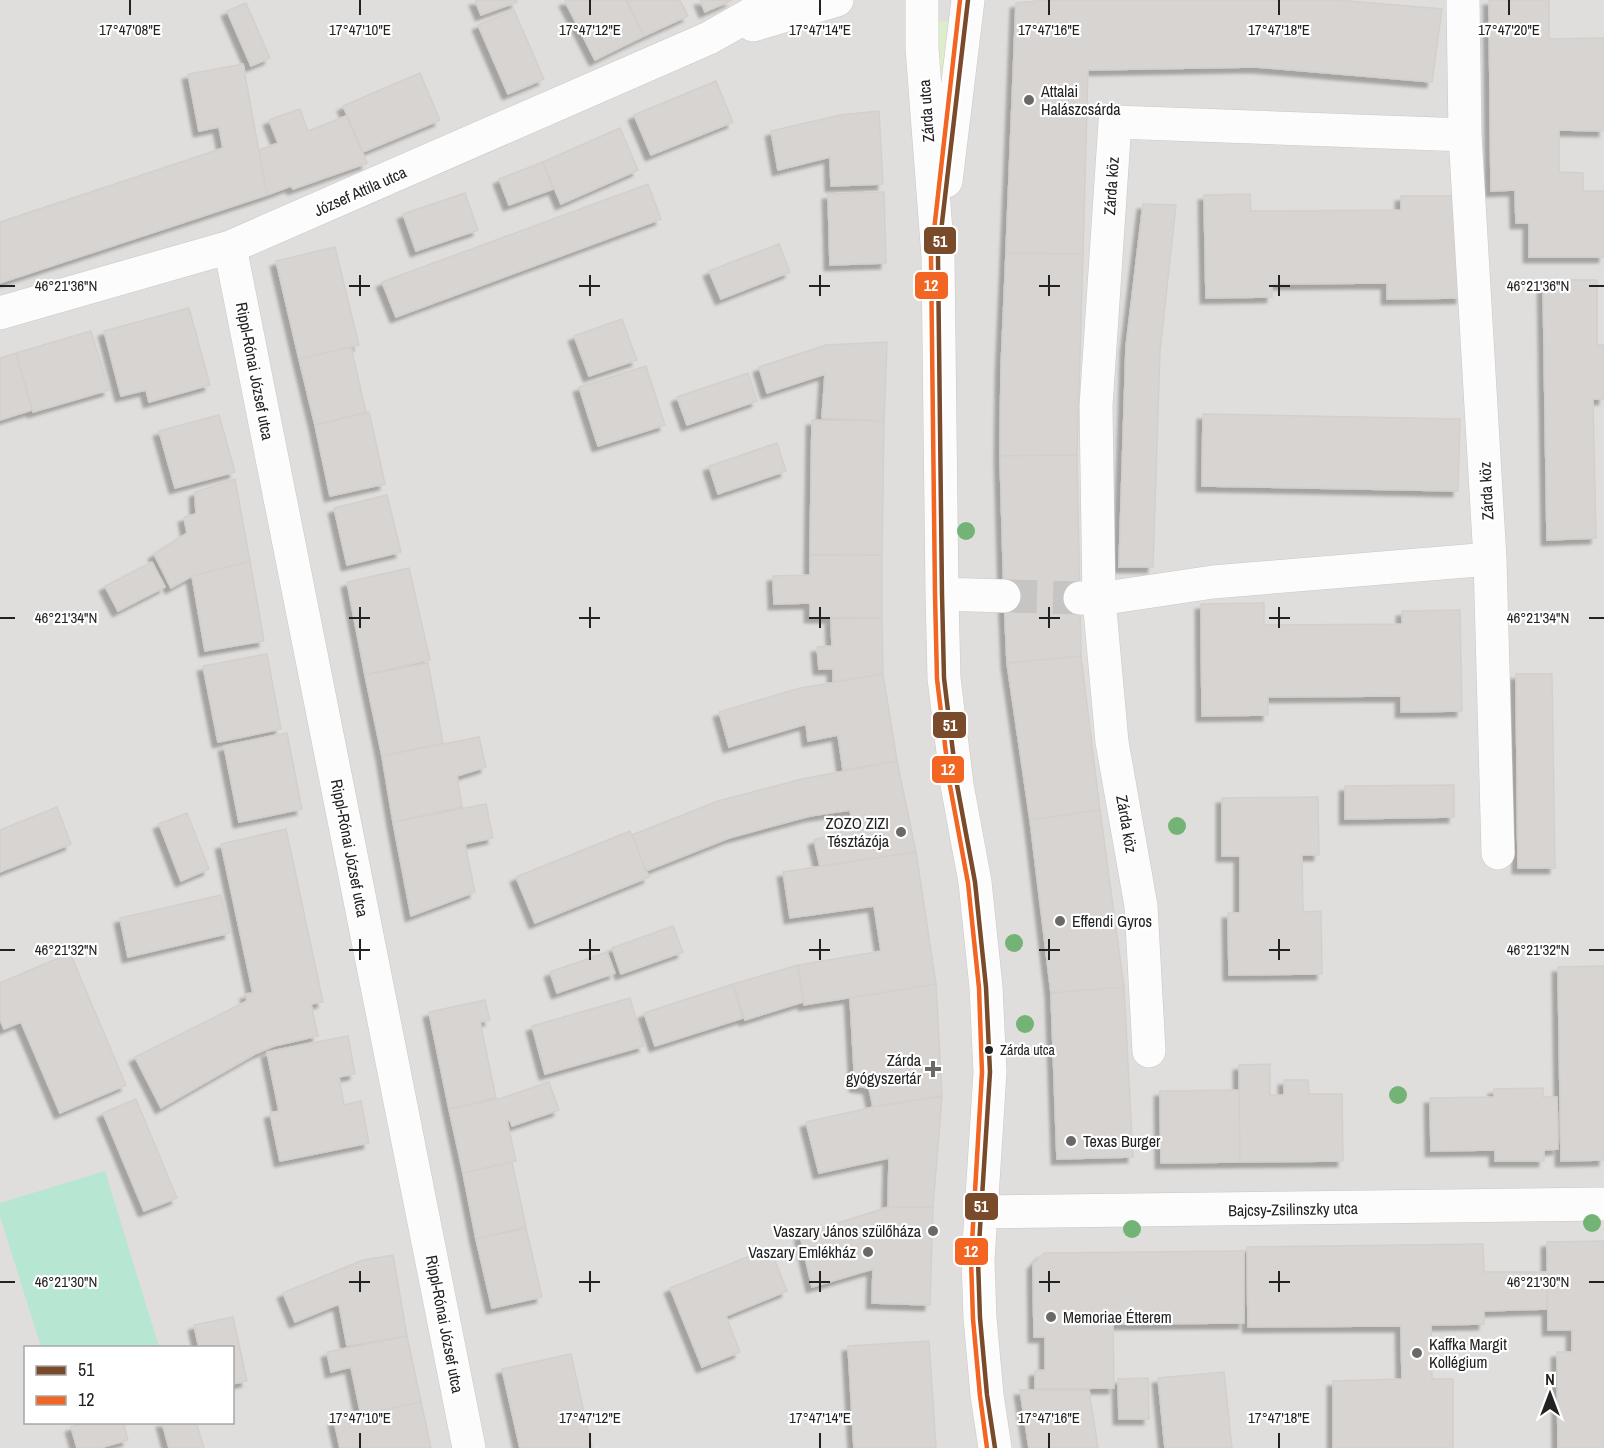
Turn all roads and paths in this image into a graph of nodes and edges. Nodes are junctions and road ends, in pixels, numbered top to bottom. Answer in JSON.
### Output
{"nodes":[{"id":1,"x":776,"y":0,"type":"edge"},
{"id":2,"x":837,"y":0,"type":"edge"},
{"id":3,"x":922,"y":0,"type":"edge"},
{"id":4,"x":968,"y":0,"type":"edge"},
{"id":5,"x":1462,"y":0,"type":"edge"},
{"id":6,"x":709,"y":38,"type":"junction"},
{"id":7,"x":1465,"y":135,"type":"junction"},
{"id":8,"x":230,"y":247,"type":"junction"},
{"id":9,"x":938,"y":257,"type":"junction"},
{"id":10,"x":0,"y":313,"type":"edge"},
{"id":11,"x":1490,"y":559,"type":"junction"},
{"id":12,"x":942,"y":594,"type":"junction"},
{"id":13,"x":1004,"y":596,"type":"tunnel mouth"},
{"id":14,"x":1089,"y":598,"type":"junction"},
{"id":15,"x":1498,"y":853,"type":"dead end"},
{"id":16,"x":1149,"y":1051,"type":"dead end"},
{"id":17,"x":1604,"y":1204,"type":"edge"},
{"id":18,"x":982,"y":1212,"type":"junction"},
{"id":19,"x":469,"y":1448,"type":"edge"},
{"id":20,"x":995,"y":1448,"type":"edge"}],
"edges":[{"from":1,"to":6,"type":"street","name":"József Attila utca"},
{"from":2,"to":6,"type":"street","name":"József Attila utca"},
{"from":3,"to":9,"type":"street","name":"Zárda utca"},
{"from":4,"to":9,"type":"street","name":"Zárda utca"},
{"from":5,"to":7,"type":"street","name":"Zárda köz"},
{"from":6,"to":8,"type":"street","name":"József Attila utca"},
{"from":7,"to":11,"type":"street","name":"Zárda köz"},
{"from":7,"to":14,"type":"street","name":"Zárda köz"},
{"from":8,"to":10,"type":"street","name":"József Attila utca"},
{"from":8,"to":19,"type":"street","name":"Rippl-Rónai József utca"},
{"from":9,"to":12,"type":"street","name":"Zárda utca"},
{"from":11,"to":14,"type":"street"},
{"from":11,"to":15,"type":"street","name":"Zárda köz"},
{"from":12,"to":13,"type":"street"},
{"from":12,"to":18,"type":"street","name":"Zárda utca"},
{"from":14,"to":16,"type":"street","name":"Zárda köz"},
{"from":17,"to":18,"type":"street","name":"Bajcsy-Zsilinszky utca"},
{"from":18,"to":20,"type":"street","name":"Zárda utca"}]}
